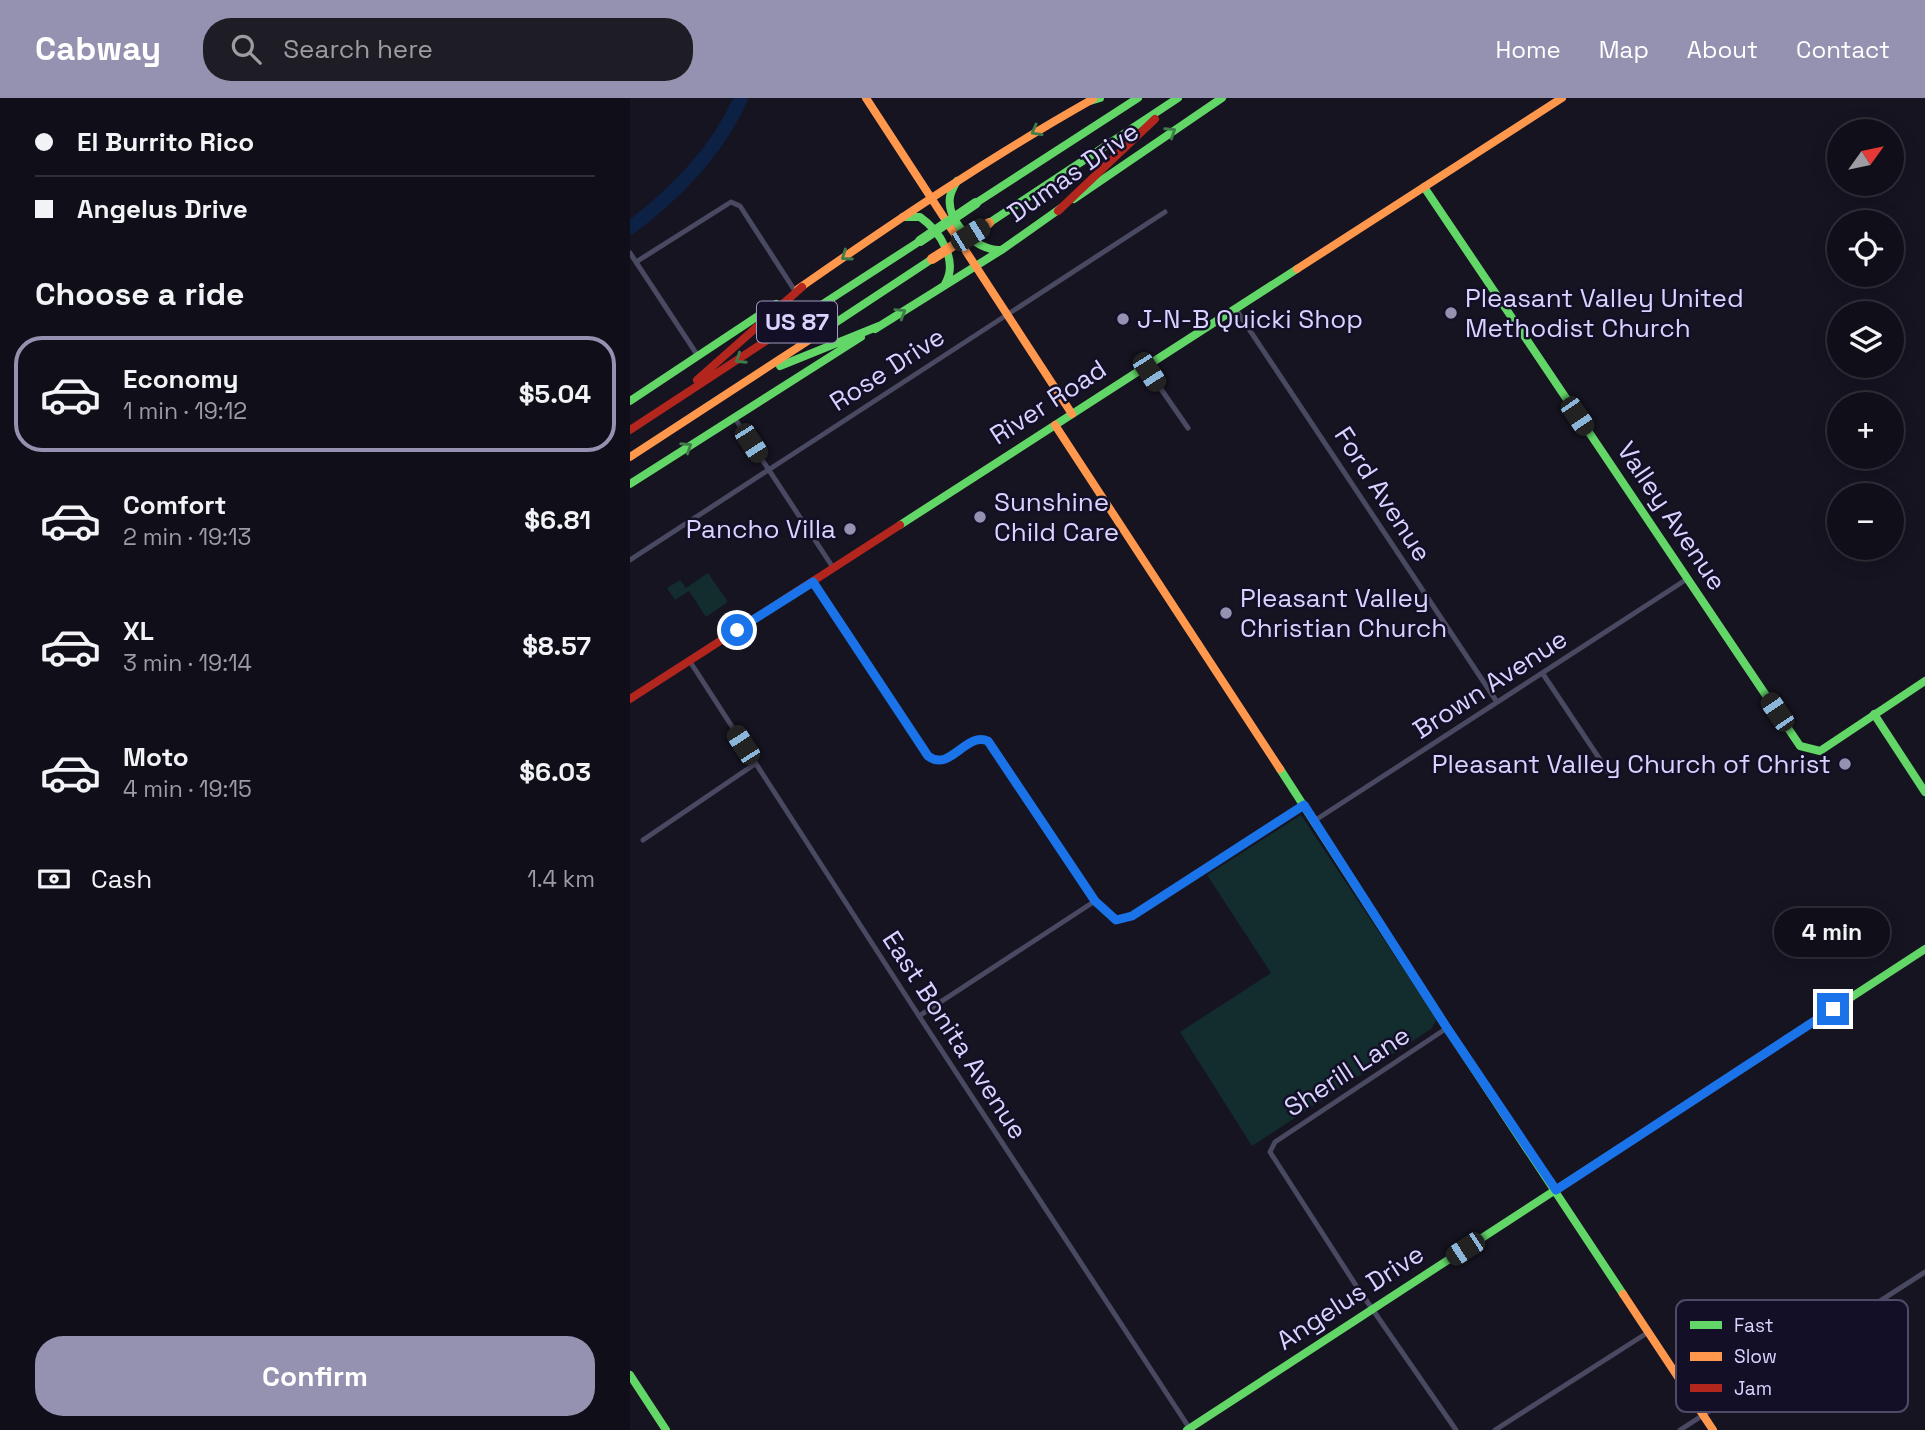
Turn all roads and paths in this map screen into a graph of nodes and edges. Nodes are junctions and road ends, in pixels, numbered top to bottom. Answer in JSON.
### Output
{"nodes":[{"id":1,"x":866,"y":98,"type":"edge"},
{"id":2,"x":1138,"y":98,"type":"edge"},
{"id":3,"x":1179,"y":98,"type":"edge"},
{"id":4,"x":1222,"y":98,"type":"edge"},
{"id":5,"x":1562,"y":98,"type":"edge"},
{"id":6,"x":1095,"y":99,"type":"edge"},
{"id":7,"x":957,"y":181,"type":"junction"},
{"id":8,"x":1423,"y":187,"type":"junction"},
{"id":9,"x":930,"y":197,"type":"junction"},
{"id":10,"x":1058,"y":211,"type":"junction"},
{"id":11,"x":1165,"y":212,"type":"dead end"},
{"id":12,"x":900,"y":217,"type":"junction"},
{"id":13,"x":1003,"y":249,"type":"junction"},
{"id":14,"x":630,"y":253,"type":"edge"},
{"id":15,"x":636,"y":262,"type":"junction"},
{"id":16,"x":976,"y":266,"type":"junction"},
{"id":17,"x":943,"y":286,"type":"junction"},
{"id":18,"x":799,"y":289,"type":"junction"},
{"id":19,"x":1235,"y":308,"type":"junction"},
{"id":20,"x":1008,"y":314,"type":"junction"},
{"id":21,"x":879,"y":326,"type":"junction"},
{"id":22,"x":698,"y":356,"type":"junction"},
{"id":23,"x":1145,"y":366,"type":"junction"},
{"id":24,"x":630,"y":401,"type":"edge"},
{"id":25,"x":716,"y":401,"type":"junction"},
{"id":26,"x":673,"y":402,"type":"junction"},
{"id":27,"x":1072,"y":414,"type":"junction"},
{"id":28,"x":734,"y":416,"type":"junction"},
{"id":29,"x":1055,"y":425,"type":"junction"},
{"id":30,"x":1188,"y":428,"type":"dead end"},
{"id":31,"x":630,"y":430,"type":"edge"},
{"id":32,"x":630,"y":457,"type":"edge"},
{"id":33,"x":768,"y":469,"type":"junction"},
{"id":34,"x":630,"y":484,"type":"edge"},
{"id":35,"x":630,"y":560,"type":"edge"},
{"id":36,"x":834,"y":569,"type":"junction"},
{"id":37,"x":1687,"y":579,"type":"junction"},
{"id":38,"x":813,"y":582,"type":"junction"},
{"id":39,"x":689,"y":660,"type":"junction"},
{"id":40,"x":1543,"y":674,"type":"junction"},
{"id":41,"x":1925,"y":681,"type":"edge"},
{"id":42,"x":630,"y":699,"type":"edge"},
{"id":43,"x":1497,"y":702,"type":"junction"},
{"id":44,"x":1874,"y":714,"type":"junction"},
{"id":45,"x":755,"y":764,"type":"junction"},
{"id":46,"x":1609,"y":773,"type":"dead end"},
{"id":47,"x":1925,"y":792,"type":"edge"},
{"id":48,"x":1304,"y":805,"type":"junction"},
{"id":49,"x":1314,"y":821,"type":"junction"},
{"id":50,"x":643,"y":839,"type":"dead end"},
{"id":51,"x":1095,"y":901,"type":"junction"},
{"id":52,"x":1925,"y":949,"type":"edge"},
{"id":53,"x":919,"y":1016,"type":"junction"},
{"id":54,"x":1447,"y":1028,"type":"junction"},
{"id":55,"x":1556,"y":1190,"type":"junction"},
{"id":56,"x":1925,"y":1272,"type":"edge"},
{"id":57,"x":1882,"y":1300,"type":"edge"},
{"id":58,"x":1373,"y":1309,"type":"junction"},
{"id":59,"x":1647,"y":1332,"type":"junction"},
{"id":60,"x":630,"y":1375,"type":"edge"},
{"id":61,"x":1676,"y":1375,"type":"edge"},
{"id":62,"x":1701,"y":1412,"type":"edge"},
{"id":63,"x":1708,"y":1412,"type":"edge"},
{"id":64,"x":1703,"y":1415,"type":"junction"},
{"id":65,"x":1189,"y":1429,"type":"edge"},
{"id":66,"x":666,"y":1430,"type":"edge"},
{"id":67,"x":1456,"y":1430,"type":"edge"},
{"id":68,"x":1495,"y":1430,"type":"edge"},
{"id":69,"x":1680,"y":1430,"type":"edge"},
{"id":70,"x":1713,"y":1430,"type":"edge"}],
"edges":[{"from":1,"to":9,"type":"main road"},
{"from":2,"to":26,"type":"main road","number":"US 87","one_way":true,"bridge":true},
{"from":3,"to":10,"type":"main road"},
{"from":3,"to":25,"type":"main road","number":"US 87","bridge":true},
{"from":10,"to":4,"type":"main road","name":"Dumas Drive","one_way":true},
{"from":5,"to":8,"type":"main road","name":"River Road"},
{"from":6,"to":7,"type":"main road","name":"Dumas Drive","one_way":true},
{"from":7,"to":9,"type":"main road","name":"Dumas Drive"},
{"from":7,"to":13,"type":"main road"},
{"from":8,"to":19,"type":"main road","name":"River Road"},
{"from":8,"to":37,"type":"main road","name":"Valley Avenue"},
{"from":9,"to":12,"type":"main road","name":"Dumas Drive"},
{"from":9,"to":16,"type":"main road"},
{"from":10,"to":13,"type":"main road","name":"Dumas Drive"},
{"from":11,"to":20,"type":"street","name":"Rose Drive"},
{"from":12,"to":17,"type":"main road"},
{"from":12,"to":18,"type":"main road","name":"Dumas Drive","one_way":true},
{"from":13,"to":16,"type":"main road","name":"Dumas Drive"},
{"from":14,"to":15,"type":"street"},
{"from":15,"to":18,"type":"street"},
{"from":15,"to":22,"type":"street"},
{"from":16,"to":17,"type":"main road","name":"Dumas Drive"},
{"from":16,"to":20,"type":"main road"},
{"from":21,"to":17,"type":"main road","name":"Dumas Drive","one_way":true},
{"from":18,"to":22,"type":"main road","name":"Dumas Drive"},
{"from":18,"to":26,"type":"main road"},
{"from":19,"to":23,"type":"main road","name":"River Road"},
{"from":19,"to":43,"type":"street","name":"Ford Avenue"},
{"from":20,"to":27,"type":"main road"},
{"from":20,"to":33,"type":"street","name":"Rose Drive"},
{"from":21,"to":25,"type":"main road"},
{"from":21,"to":28,"type":"main road","name":"Dumas Drive"},
{"from":22,"to":24,"type":"main road","name":"Dumas Drive"},
{"from":23,"to":27,"type":"main road","name":"River Road"},
{"from":23,"to":30,"type":"street"},
{"from":25,"to":32,"type":"main road","number":"US 87"},
{"from":26,"to":31,"type":"main road","number":"US 87"},
{"from":27,"to":29,"type":"main road","name":"River Road"},
{"from":28,"to":33,"type":"street"},
{"from":34,"to":28,"type":"main road","name":"Dumas Drive","one_way":true},
{"from":29,"to":36,"type":"main road","name":"River Road"},
{"from":29,"to":48,"type":"main road"},
{"from":33,"to":35,"type":"street","name":"Rose Drive"},
{"from":33,"to":36,"type":"street"},
{"from":36,"to":38,"type":"main road","name":"River Road"},
{"from":37,"to":40,"type":"street","name":"Brown Avenue"},
{"from":37,"to":44,"type":"main road","name":"Valley Avenue"},
{"from":38,"to":39,"type":"main road","name":"River Road"},
{"from":38,"to":51,"type":"street"},
{"from":39,"to":42,"type":"main road","name":"River Road"},
{"from":39,"to":45,"type":"street","name":"East Bonita Avenue"},
{"from":40,"to":43,"type":"street","name":"Brown Avenue"},
{"from":40,"to":46,"type":"street"},
{"from":41,"to":44,"type":"main road","name":"Valley Avenue"},
{"from":43,"to":49,"type":"street","name":"Brown Avenue"},
{"from":44,"to":47,"type":"main road"},
{"from":45,"to":50,"type":"street"},
{"from":45,"to":53,"type":"street","name":"East Bonita Avenue"},
{"from":48,"to":49,"type":"main road"},
{"from":48,"to":51,"type":"street"},
{"from":49,"to":54,"type":"main road"},
{"from":51,"to":53,"type":"street"},
{"from":52,"to":55,"type":"main road","name":"Angelus Drive"},
{"from":53,"to":65,"type":"street","name":"East Bonita Avenue"},
{"from":54,"to":55,"type":"main road"},
{"from":54,"to":58,"type":"street","name":"Sherill Lane"},
{"from":55,"to":58,"type":"main road","name":"Angelus Drive"},
{"from":55,"to":59,"type":"main road"},
{"from":56,"to":57,"type":"street"},
{"from":58,"to":65,"type":"main road","name":"Angelus Drive"},
{"from":58,"to":67,"type":"street"},
{"from":59,"to":61,"type":"main road"},
{"from":59,"to":68,"type":"street"},
{"from":60,"to":66,"type":"main road"},
{"from":62,"to":64,"type":"main road"},
{"from":63,"to":64,"type":"street"},
{"from":64,"to":69,"type":"street"},
{"from":64,"to":70,"type":"main road"}]}
